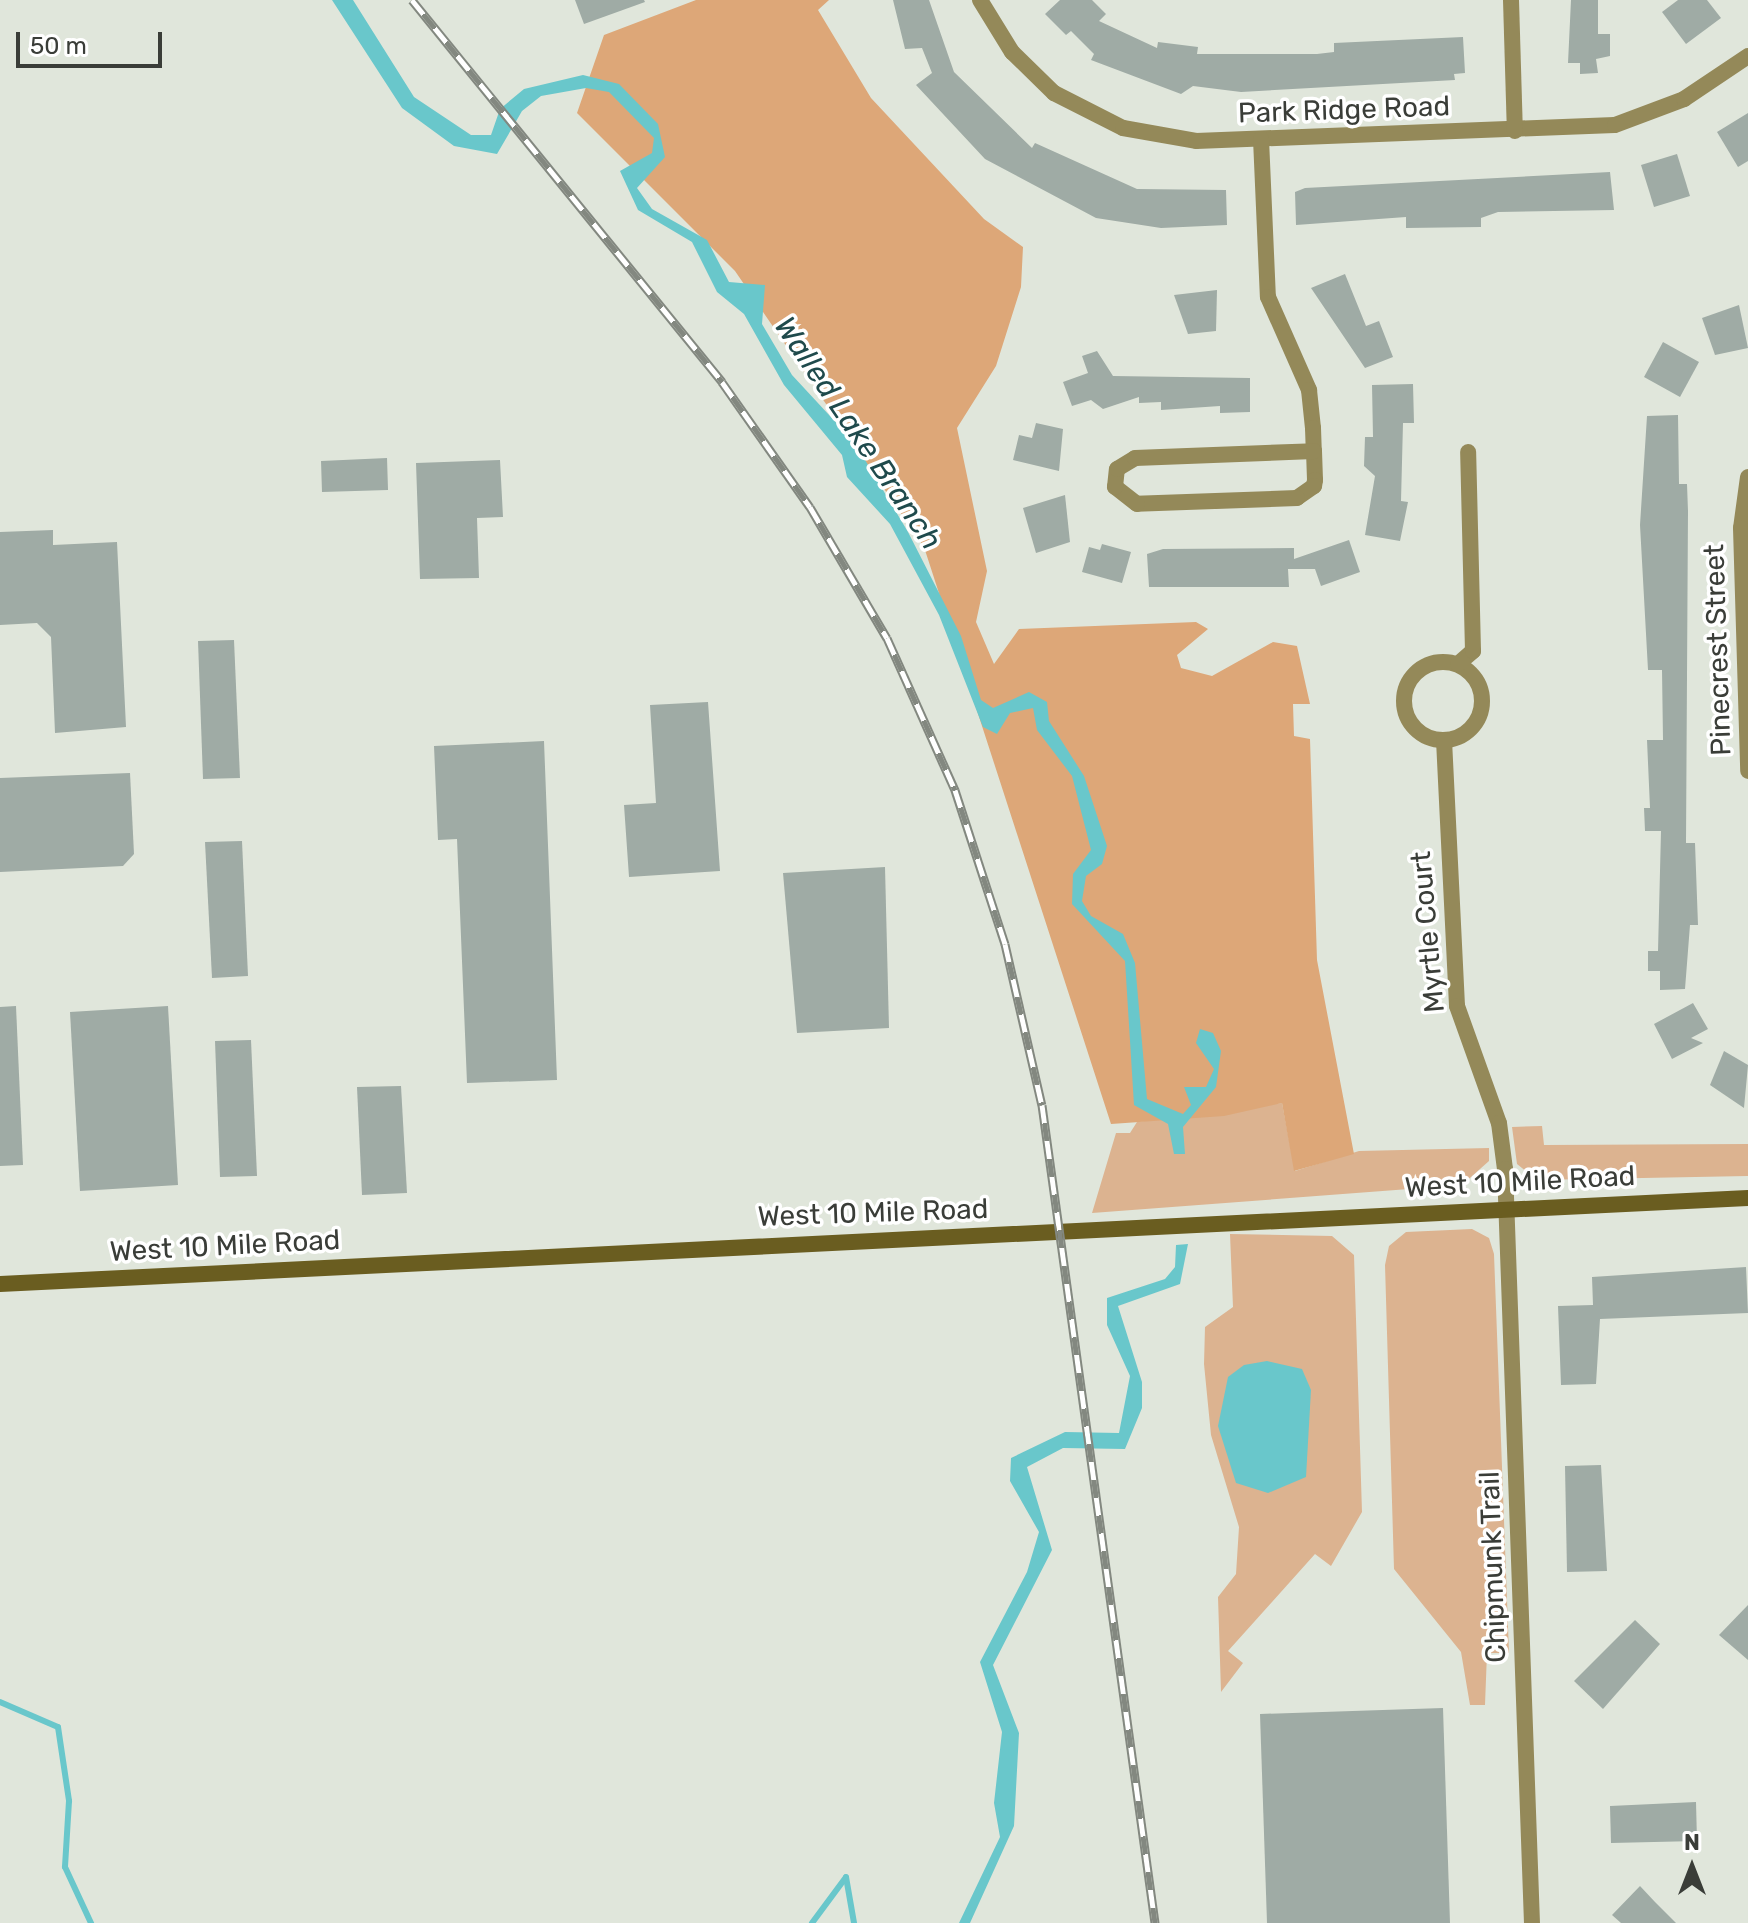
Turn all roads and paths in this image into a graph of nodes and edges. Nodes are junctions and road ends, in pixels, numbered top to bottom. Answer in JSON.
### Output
{"nodes":[{"id":1,"x":980,"y":0,"type":"edge"},
{"id":2,"x":1511,"y":0,"type":"edge"},
{"id":3,"x":1748,"y":56,"type":"edge"},
{"id":4,"x":1515,"y":131,"type":"junction"},
{"id":5,"x":1261,"y":139,"type":"junction"},
{"id":6,"x":1314,"y":451,"type":"junction"},
{"id":7,"x":1468,"y":452,"type":"dead end"},
{"id":8,"x":1748,"y":477,"type":"edge"},
{"id":9,"x":1458,"y":664,"type":"junction"},
{"id":10,"x":1444,"y":740,"type":"junction"},
{"id":11,"x":1748,"y":771,"type":"edge"},
{"id":12,"x":1748,"y":1198,"type":"edge"},
{"id":13,"x":1502,"y":1209,"type":"junction"},
{"id":14,"x":0,"y":1284,"type":"edge"},
{"id":15,"x":1532,"y":1923,"type":"edge"}],
"edges":[{"from":1,"to":5,"type":"street","name":"Park Ridge Road"},
{"from":2,"to":4,"type":"street"},
{"from":3,"to":4,"type":"street","name":"Park Ridge Road"},
{"from":4,"to":5,"type":"street","name":"Park Ridge Road"},
{"from":5,"to":6,"type":"street"},
{"from":6,"to":6,"type":"street"},
{"from":7,"to":9,"type":"street"},
{"from":8,"to":11,"type":"street","name":"Pinecrest Street"},
{"from":9,"to":10,"type":"street"},
{"from":9,"to":10,"type":"street"},
{"from":10,"to":13,"type":"street","name":"Myrtle Court"},
{"from":12,"to":13,"type":"main road","name":"West 10 Mile Road"},
{"from":13,"to":14,"type":"main road","name":"West 10 Mile Road"},
{"from":13,"to":15,"type":"street","name":"Chipmunk Trail"}]}
